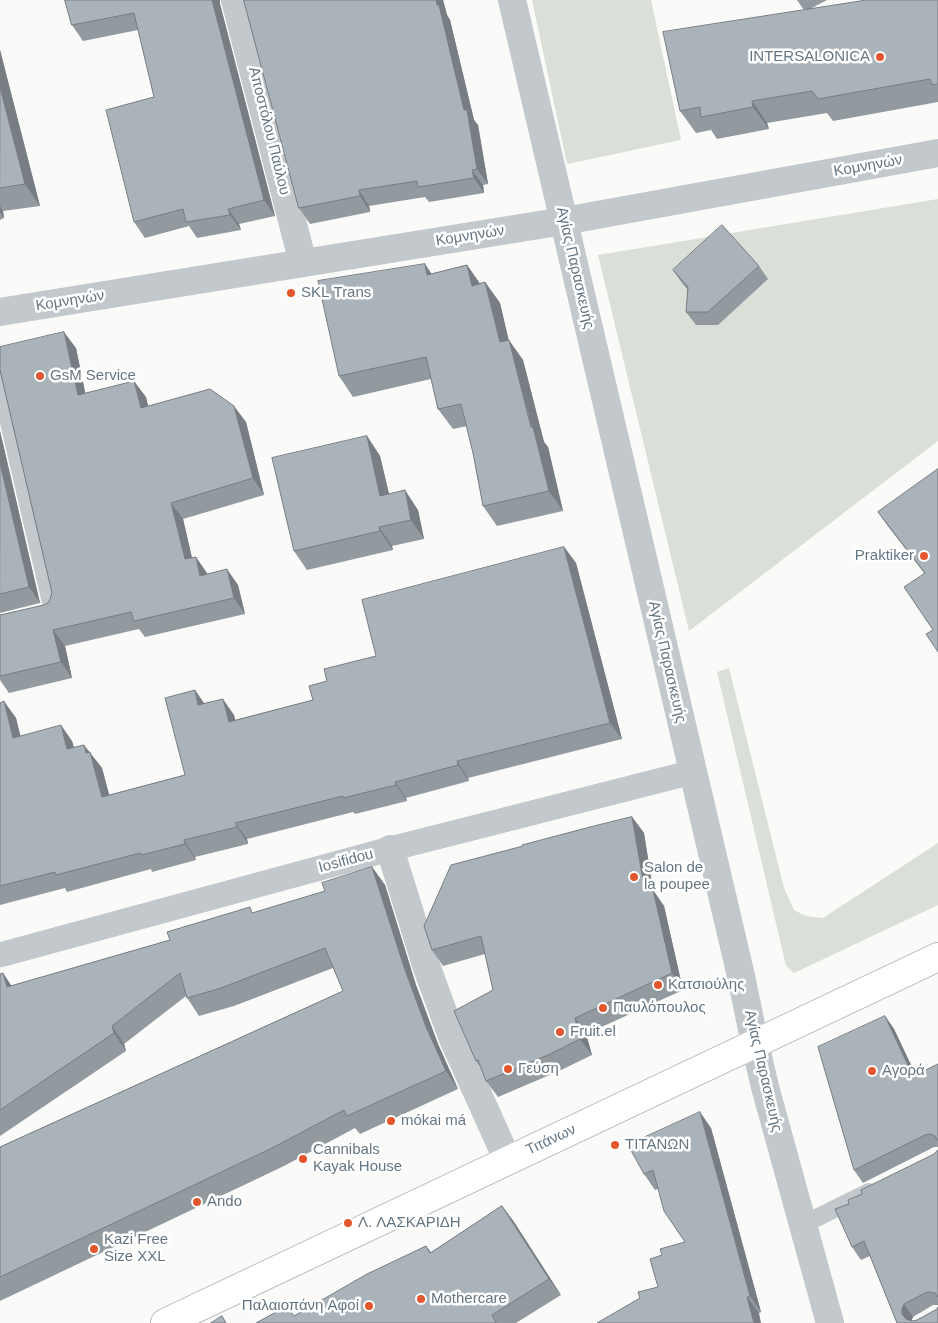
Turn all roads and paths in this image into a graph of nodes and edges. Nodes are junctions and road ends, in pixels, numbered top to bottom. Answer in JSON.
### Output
{"nodes":[{"id":1,"x":235,"y":0,"type":"edge"},
{"id":2,"x":512,"y":0,"type":"edge"},
{"id":3,"x":938,"y":153,"type":"edge"},
{"id":4,"x":564,"y":221,"type":"junction"},
{"id":5,"x":303,"y":263,"type":"junction"},
{"id":6,"x":0,"y":312,"type":"edge"},
{"id":7,"x":0,"y":384,"type":"edge"},
{"id":8,"x":24,"y":618,"type":"edge"},
{"id":9,"x":693,"y":772,"type":"junction"},
{"id":10,"x":390,"y":849,"type":"junction"},
{"id":11,"x":0,"y":955,"type":"edge"},
{"id":12,"x":938,"y":957,"type":"edge"},
{"id":13,"x":755,"y":1044,"type":"junction"},
{"id":14,"x":508,"y":1161,"type":"junction"},
{"id":15,"x":887,"y":1182,"type":"edge"},
{"id":16,"x":802,"y":1225,"type":"junction"},
{"id":17,"x":164,"y":1323,"type":"edge"},
{"id":18,"x":830,"y":1323,"type":"edge"}],
"edges":[{"from":1,"to":5,"type":"street","name":"Αποστόλου Παύλου"},
{"from":2,"to":4,"type":"street","name":"Αγίας Παρασκευής"},
{"from":3,"to":4,"type":"street","name":"Κομνηνών"},
{"from":4,"to":5,"type":"street","name":"Κομνηνών"},
{"from":4,"to":9,"type":"street","name":"Αγίας Παρασκευής"},
{"from":5,"to":6,"type":"street","name":"Κομνηνών"},
{"from":7,"to":8,"type":"lane"},
{"from":9,"to":10,"type":"street","name":"Iosifidou"},
{"from":9,"to":13,"type":"street","name":"Αγίας Παρασκευής"},
{"from":10,"to":11,"type":"street","name":"Iosifidou"},
{"from":10,"to":14,"type":"street"},
{"from":12,"to":13,"type":"main road","name":"Τιτάνων"},
{"from":13,"to":14,"type":"main road","name":"Τιτάνων"},
{"from":13,"to":16,"type":"street","name":"Αγίας Παρασκευής"},
{"from":14,"to":17,"type":"main road","name":"Τιτάνων"},
{"from":15,"to":16,"type":"lane"},
{"from":16,"to":18,"type":"street","name":"Αγίας Παρασκευής"}]}
